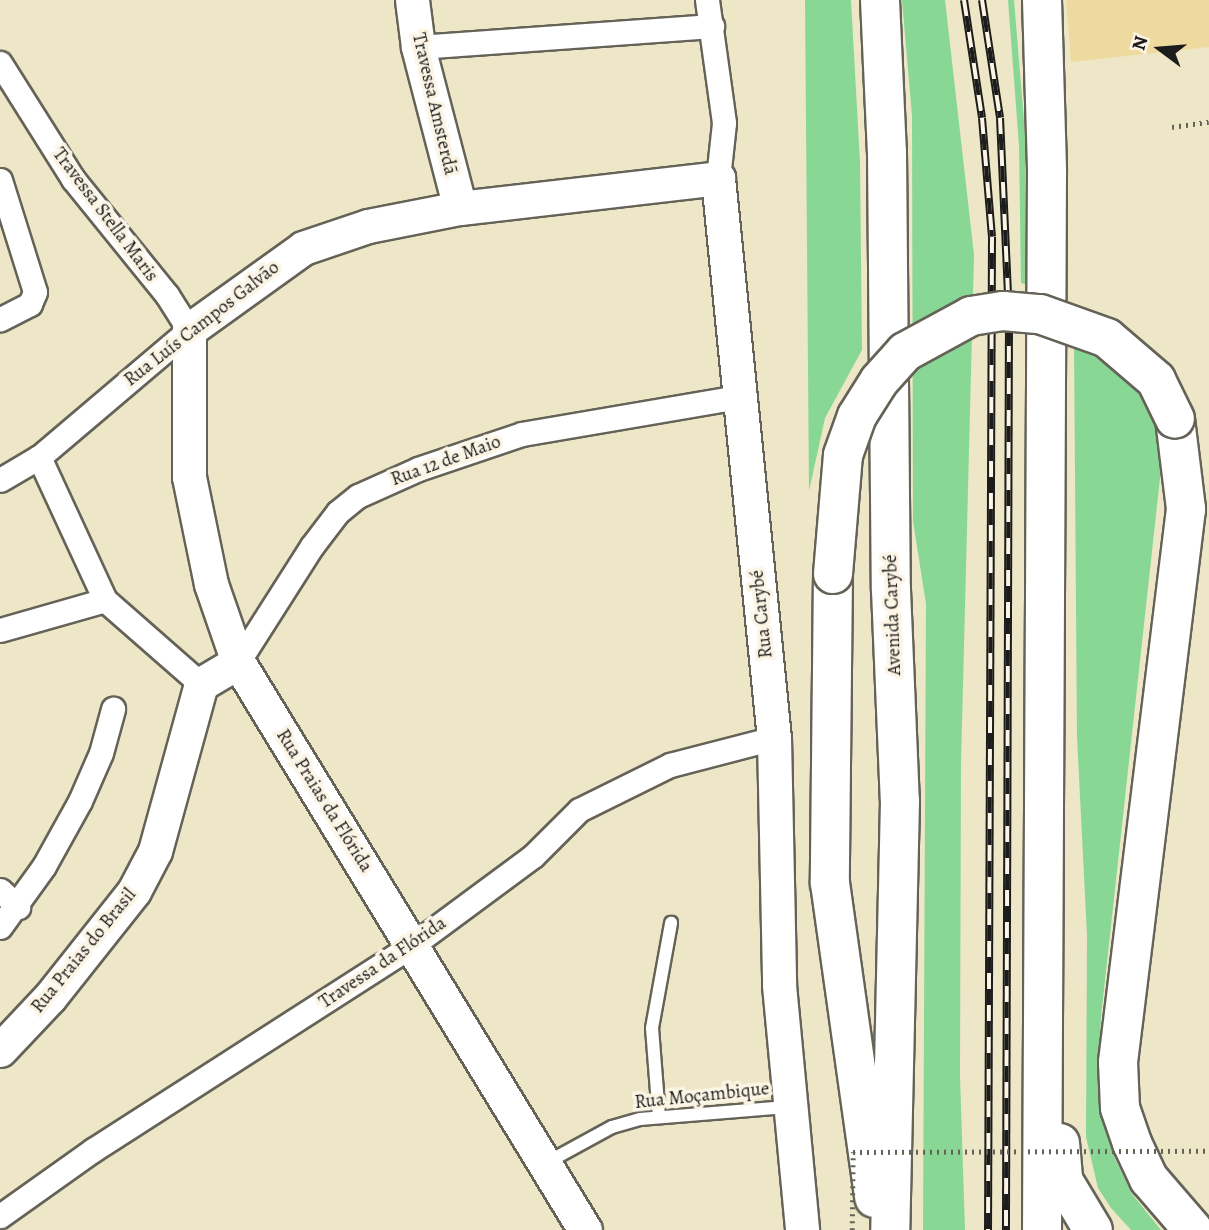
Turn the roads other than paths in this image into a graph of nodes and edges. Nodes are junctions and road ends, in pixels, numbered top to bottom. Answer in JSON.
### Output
{"nodes":[{"id":1,"x":412,"y":0,"type":"edge"},
{"id":2,"x":707,"y":0,"type":"edge"},
{"id":3,"x":880,"y":0,"type":"edge"},
{"id":4,"x":1042,"y":0,"type":"edge"},
{"id":5,"x":712,"y":26,"type":"junction"},
{"id":6,"x":418,"y":47,"type":"junction"},
{"id":7,"x":0,"y":63,"type":"edge"},
{"id":8,"x":718,"y":178,"type":"junction"},
{"id":9,"x":0,"y":180,"type":"edge"},
{"id":10,"x":460,"y":208,"type":"junction"},
{"id":11,"x":0,"y":319,"type":"edge"},
{"id":12,"x":188,"y":330,"type":"junction"},
{"id":13,"x":738,"y":397,"type":"junction"},
{"id":14,"x":38,"y":457,"type":"junction"},
{"id":15,"x":0,"y":480,"type":"edge"},
{"id":16,"x":105,"y":600,"type":"junction"},
{"id":17,"x":0,"y":630,"type":"edge"},
{"id":18,"x":238,"y":662,"type":"junction"},
{"id":19,"x":201,"y":684,"type":"junction"},
{"id":20,"x":113,"y":709,"type":"dead end"},
{"id":21,"x":774,"y":738,"type":"junction"},
{"id":22,"x":1042,"y":845,"type":"junction"},
{"id":23,"x":0,"y":890,"type":"edge"},
{"id":24,"x":18,"y":907,"type":"junction"},
{"id":25,"x":671,"y":923,"type":"dead end"},
{"id":26,"x":0,"y":927,"type":"edge"},
{"id":27,"x":414,"y":944,"type":"junction"},
{"id":28,"x":0,"y":1050,"type":"edge"},
{"id":29,"x":787,"y":1107,"type":"junction"},
{"id":30,"x":659,"y":1117,"type":"junction"},
{"id":31,"x":545,"y":1163,"type":"junction"},
{"id":32,"x":0,"y":1216,"type":"edge"},
{"id":33,"x":875,"y":1227,"type":"edge"},
{"id":34,"x":585,"y":1230,"type":"edge"},
{"id":35,"x":802,"y":1230,"type":"edge"},
{"id":36,"x":1042,"y":1230,"type":"edge"},
{"id":37,"x":1093,"y":1230,"type":"edge"},
{"id":38,"x":1193,"y":1230,"type":"edge"}],
"edges":[{"from":1,"to":6,"type":"street","name":"Travessa Amsterdã"},
{"from":2,"to":5,"type":"street","name":"Rua Carybé"},
{"from":3,"to":33,"type":"highway","name":"Avenida Carybé"},
{"from":4,"to":22,"type":"highway"},
{"from":5,"to":6,"type":"street"},
{"from":5,"to":8,"type":"street","name":"Rua Carybé"},
{"from":6,"to":10,"type":"street","name":"Travessa Amsterdã"},
{"from":7,"to":12,"type":"street","name":"Travessa Stella Maris"},
{"from":8,"to":10,"type":"street","name":"Rua Luís Campos Galvão"},
{"from":8,"to":13,"type":"street","name":"Rua Carybé"},
{"from":9,"to":11,"type":"street"},
{"from":10,"to":12,"type":"street","name":"Rua Luís Campos Galvão"},
{"from":12,"to":14,"type":"street","name":"Rua Luís Campos Galvão"},
{"from":12,"to":18,"type":"street","name":"Rua Praias da Flórida"},
{"from":13,"to":18,"type":"street","name":"Rua 12 de Maio"},
{"from":13,"to":21,"type":"street","name":"Rua Carybé"},
{"from":14,"to":15,"type":"street","name":"Rua Luís Campos Galvão"},
{"from":14,"to":16,"type":"street"},
{"from":16,"to":17,"type":"street"},
{"from":16,"to":19,"type":"street"},
{"from":18,"to":19,"type":"street"},
{"from":18,"to":27,"type":"street","name":"Rua Praias da Flórida"},
{"from":19,"to":28,"type":"street","name":"Rua Praias do Brasil"},
{"from":20,"to":24,"type":"street"},
{"from":21,"to":27,"type":"street","name":"Travessa da Flórida"},
{"from":21,"to":29,"type":"street","name":"Rua Carybé"},
{"from":22,"to":36,"type":"highway"},
{"from":22,"to":37,"type":"highway"},
{"from":23,"to":24,"type":"street"},
{"from":24,"to":26,"type":"street"},
{"from":25,"to":30,"type":"lane"},
{"from":27,"to":31,"type":"street","name":"Rua Praias da Flórida"},
{"from":27,"to":32,"type":"street","name":"Travessa da Flórida"},
{"from":29,"to":30,"type":"lane","name":"Rua Moçambique"},
{"from":29,"to":35,"type":"street","name":"Rua Carybé"},
{"from":30,"to":31,"type":"lane","name":"Rua Moçambique"},
{"from":31,"to":34,"type":"street","name":"Rua Praias da Flórida"},
{"from":33,"to":38,"type":"highway","bridge":true}]}
